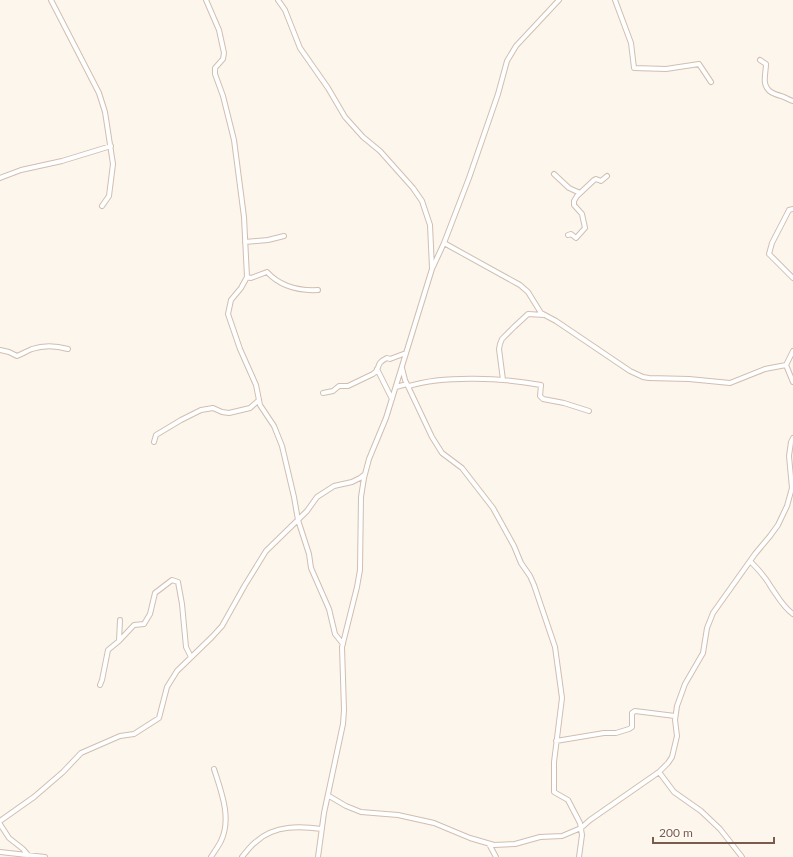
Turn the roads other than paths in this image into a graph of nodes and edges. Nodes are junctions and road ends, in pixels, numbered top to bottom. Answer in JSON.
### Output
{"nodes":[{"id":1,"x":51,"y":0,"type":"edge"},
{"id":2,"x":206,"y":0,"type":"edge"},
{"id":3,"x":278,"y":0,"type":"edge"},
{"id":4,"x":559,"y":0,"type":"edge"},
{"id":5,"x":615,"y":0,"type":"edge"},
{"id":6,"x":760,"y":60,"type":"dead end"},
{"id":7,"x":711,"y":82,"type":"dead end"},
{"id":8,"x":793,"y":101,"type":"edge"},
{"id":9,"x":111,"y":146,"type":"junction"},
{"id":10,"x":554,"y":174,"type":"dead end"},
{"id":11,"x":607,"y":176,"type":"dead end"},
{"id":12,"x":0,"y":178,"type":"edge"},
{"id":13,"x":580,"y":193,"type":"junction"},
{"id":14,"x":102,"y":206,"type":"dead end"},
{"id":15,"x":793,"y":209,"type":"edge"},
{"id":16,"x":568,"y":235,"type":"dead end"},
{"id":17,"x":284,"y":236,"type":"dead end"},
{"id":18,"x":245,"y":242,"type":"junction"},
{"id":19,"x":444,"y":243,"type":"junction"},
{"id":20,"x":432,"y":268,"type":"junction"},
{"id":21,"x":247,"y":277,"type":"junction"},
{"id":22,"x":793,"y":278,"type":"edge"},
{"id":23,"x":318,"y":290,"type":"dead end"},
{"id":24,"x":536,"y":305,"type":"junction"},
{"id":25,"x":530,"y":314,"type":"junction"},
{"id":26,"x":546,"y":316,"type":"junction"},
{"id":27,"x":68,"y":349,"type":"dead end"},
{"id":28,"x":0,"y":350,"type":"edge"},
{"id":29,"x":793,"y":352,"type":"edge"},
{"id":30,"x":406,"y":354,"type":"junction"},
{"id":31,"x":786,"y":365,"type":"junction"},
{"id":32,"x":402,"y":367,"type":"junction"},
{"id":33,"x":377,"y":369,"type":"junction"},
{"id":34,"x":503,"y":380,"type":"junction"},
{"id":35,"x":793,"y":382,"type":"edge"},
{"id":36,"x":408,"y":385,"type":"junction"},
{"id":37,"x":396,"y":387,"type":"junction"},
{"id":38,"x":323,"y":393,"type":"dead end"},
{"id":39,"x":392,"y":399,"type":"junction"},
{"id":40,"x":259,"y":400,"type":"junction"},
{"id":41,"x":589,"y":411,"type":"dead end"},
{"id":42,"x":793,"y":438,"type":"edge"},
{"id":43,"x":154,"y":442,"type":"dead end"},
{"id":44,"x":365,"y":474,"type":"junction"},
{"id":45,"x":298,"y":520,"type":"junction"},
{"id":46,"x":751,"y":562,"type":"junction"},
{"id":47,"x":793,"y":614,"type":"edge"},
{"id":48,"x":120,"y":620,"type":"dead end"},
{"id":49,"x":119,"y":641,"type":"junction"},
{"id":50,"x":343,"y":644,"type":"junction"},
{"id":51,"x":191,"y":657,"type":"junction"},
{"id":52,"x":100,"y":686,"type":"dead end"},
{"id":53,"x":675,"y":716,"type":"junction"},
{"id":54,"x":556,"y":741,"type":"junction"},
{"id":55,"x":214,"y":769,"type":"dead end"},
{"id":56,"x":659,"y":772,"type":"junction"},
{"id":57,"x":329,"y":796,"type":"junction"},
{"id":58,"x":0,"y":822,"type":"edge"},
{"id":59,"x":581,"y":828,"type":"junction"},
{"id":60,"x":322,"y":829,"type":"junction"},
{"id":61,"x":489,"y":844,"type":"junction"},
{"id":62,"x":0,"y":852,"type":"edge"},
{"id":63,"x":28,"y":855,"type":"junction"},
{"id":64,"x":45,"y":857,"type":"edge"},
{"id":65,"x":211,"y":857,"type":"edge"},
{"id":66,"x":242,"y":857,"type":"edge"},
{"id":67,"x":318,"y":857,"type":"edge"},
{"id":68,"x":496,"y":857,"type":"edge"},
{"id":69,"x":579,"y":857,"type":"edge"},
{"id":70,"x":742,"y":857,"type":"edge"}],
"edges":[{"from":1,"to":9,"type":"street"},
{"from":2,"to":18,"type":"street"},
{"from":3,"to":20,"type":"street"},
{"from":4,"to":19,"type":"street"},
{"from":5,"to":7,"type":"street"},
{"from":6,"to":8,"type":"street"},
{"from":9,"to":12,"type":"street"},
{"from":9,"to":14,"type":"street"},
{"from":10,"to":13,"type":"street"},
{"from":11,"to":13,"type":"street"},
{"from":13,"to":16,"type":"street"},
{"from":15,"to":22,"type":"street"},
{"from":17,"to":18,"type":"street"},
{"from":18,"to":21,"type":"street"},
{"from":19,"to":20,"type":"street"},
{"from":19,"to":24,"type":"street"},
{"from":20,"to":30,"type":"street"},
{"from":21,"to":23,"type":"street"},
{"from":21,"to":40,"type":"street"},
{"from":24,"to":25,"type":"street"},
{"from":24,"to":26,"type":"street"},
{"from":25,"to":26,"type":"street"},
{"from":25,"to":34,"type":"street"},
{"from":26,"to":31,"type":"street"},
{"from":27,"to":28,"type":"street"},
{"from":29,"to":31,"type":"street"},
{"from":30,"to":32,"type":"street"},
{"from":30,"to":33,"type":"street"},
{"from":31,"to":35,"type":"street"},
{"from":32,"to":36,"type":"street"},
{"from":32,"to":37,"type":"street"},
{"from":33,"to":38,"type":"street"},
{"from":33,"to":39,"type":"street"},
{"from":34,"to":36,"type":"street"},
{"from":34,"to":41,"type":"street"},
{"from":36,"to":37,"type":"street"},
{"from":36,"to":54,"type":"street"},
{"from":37,"to":39,"type":"street"},
{"from":39,"to":44,"type":"street"},
{"from":40,"to":43,"type":"street"},
{"from":40,"to":45,"type":"street"},
{"from":42,"to":46,"type":"street"},
{"from":44,"to":45,"type":"street"},
{"from":44,"to":50,"type":"street"},
{"from":45,"to":50,"type":"street"},
{"from":45,"to":51,"type":"street"},
{"from":46,"to":47,"type":"street"},
{"from":46,"to":53,"type":"street"},
{"from":48,"to":49,"type":"street"},
{"from":49,"to":51,"type":"street"},
{"from":49,"to":52,"type":"street"},
{"from":50,"to":57,"type":"street"},
{"from":51,"to":58,"type":"street"},
{"from":53,"to":54,"type":"street"},
{"from":53,"to":56,"type":"street"},
{"from":54,"to":59,"type":"street"},
{"from":55,"to":65,"type":"street"},
{"from":56,"to":59,"type":"street"},
{"from":56,"to":70,"type":"street"},
{"from":57,"to":60,"type":"street"},
{"from":57,"to":61,"type":"street"},
{"from":58,"to":63,"type":"street"},
{"from":59,"to":61,"type":"street"},
{"from":59,"to":69,"type":"street"},
{"from":60,"to":66,"type":"street"},
{"from":60,"to":67,"type":"street"},
{"from":61,"to":68,"type":"street"},
{"from":62,"to":63,"type":"street"},
{"from":63,"to":64,"type":"street"}]}
